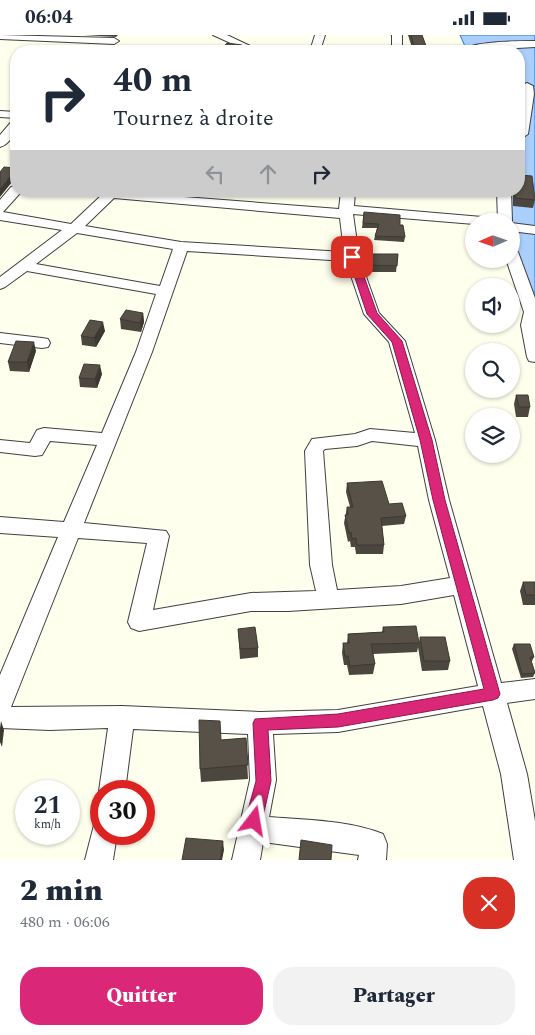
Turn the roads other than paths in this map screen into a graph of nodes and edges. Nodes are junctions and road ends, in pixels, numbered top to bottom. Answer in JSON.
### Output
{"nodes":[{"id":1,"x":124,"y":35,"type":"edge"},
{"id":2,"x":218,"y":35,"type":"edge"},
{"id":3,"x":248,"y":35,"type":"edge"},
{"id":4,"x":518,"y":35,"type":"edge"},
{"id":5,"x":0,"y":36,"type":"edge"},
{"id":6,"x":49,"y":36,"type":"edge"},
{"id":7,"x":114,"y":41,"type":"junction"},
{"id":8,"x":530,"y":44,"type":"edge"},
{"id":9,"x":110,"y":45,"type":"edge"},
{"id":10,"x":241,"y":45,"type":"joint"},
{"id":11,"x":499,"y":45,"type":"edge"},
{"id":12,"x":527,"y":85,"type":"edge"},
{"id":13,"x":525,"y":109,"type":"edge"},
{"id":14,"x":10,"y":131,"type":"edge"},
{"id":15,"x":0,"y":143,"type":"edge"},
{"id":16,"x":10,"y":197,"type":"edge"},
{"id":17,"x":109,"y":197,"type":"edge"},
{"id":18,"x":162,"y":197,"type":"edge"},
{"id":19,"x":347,"y":197,"type":"edge"},
{"id":20,"x":504,"y":197,"type":"edge"},
{"id":21,"x":0,"y":209,"type":"edge"},
{"id":22,"x":346,"y":212,"type":"junction"},
{"id":23,"x":505,"y":213,"type":"edge"},
{"id":24,"x":0,"y":216,"type":"edge"},
{"id":25,"x":465,"y":220,"type":"edge"},
{"id":26,"x":520,"y":228,"type":"edge"},
{"id":27,"x":73,"y":229,"type":"junction"},
{"id":28,"x":535,"y":230,"type":"edge"},
{"id":29,"x":181,"y":246,"type":"junction"},
{"id":30,"x":352,"y":257,"type":"junction"},
{"id":31,"x":25,"y":266,"type":"junction"},
{"id":32,"x":517,"y":268,"type":"edge"},
{"id":33,"x":0,"y":285,"type":"edge"},
{"id":34,"x":164,"y":291,"type":"junction"},
{"id":35,"x":0,"y":338,"type":"edge"},
{"id":36,"x":42,"y":343,"type":"dead end"},
{"id":37,"x":535,"y":357,"type":"edge"},
{"id":38,"x":108,"y":440,"type":"junction"},
{"id":39,"x":426,"y":440,"type":"junction"},
{"id":40,"x":0,"y":446,"type":"edge"},
{"id":41,"x":0,"y":525,"type":"edge"},
{"id":42,"x":72,"y":530,"type":"junction"},
{"id":43,"x":461,"y":585,"type":"junction"},
{"id":44,"x":328,"y":599,"type":"junction"},
{"id":45,"x":535,"y":689,"type":"edge"},
{"id":46,"x":493,"y":694,"type":"junction"},
{"id":47,"x":0,"y":704,"type":"edge"},
{"id":48,"x":0,"y":717,"type":"edge"},
{"id":49,"x":122,"y":717,"type":"junction"},
{"id":50,"x":260,"y":723,"type":"junction"},
{"id":51,"x":113,"y":780,"type":"edge"},
{"id":52,"x":252,"y":828,"type":"junction"},
{"id":53,"x":102,"y":845,"type":"edge"},
{"id":54,"x":99,"y":860,"type":"edge"},
{"id":55,"x":246,"y":860,"type":"edge"},
{"id":56,"x":372,"y":860,"type":"edge"},
{"id":57,"x":528,"y":860,"type":"edge"}],
"edges":[{"from":1,"to":7,"type":"street"},
{"from":2,"to":10,"type":"street"},
{"from":3,"to":10,"type":"street"},
{"from":4,"to":8,"type":"street"},
{"from":5,"to":6,"type":"street"},
{"from":6,"to":7,"type":"street"},
{"from":7,"to":9,"type":"street"},
{"from":8,"to":11,"type":"street"},
{"from":12,"to":13,"type":"street"},
{"from":14,"to":15,"type":"street"},
{"from":16,"to":21,"type":"street"},
{"from":17,"to":27,"type":"street"},
{"from":18,"to":22,"type":"street"},
{"from":19,"to":22,"type":"street"},
{"from":20,"to":23,"type":"street"},
{"from":22,"to":25,"type":"street"},
{"from":22,"to":30,"type":"street"},
{"from":24,"to":27,"type":"street"},
{"from":26,"to":28,"type":"street"},
{"from":27,"to":29,"type":"street"},
{"from":27,"to":31,"type":"street"},
{"from":29,"to":30,"type":"street"},
{"from":29,"to":34,"type":"street"},
{"from":30,"to":39,"type":"street"},
{"from":31,"to":33,"type":"street"},
{"from":31,"to":34,"type":"street"},
{"from":32,"to":37,"type":"street"},
{"from":34,"to":38,"type":"street"},
{"from":35,"to":36,"type":"street"},
{"from":38,"to":40,"type":"street"},
{"from":38,"to":42,"type":"street"},
{"from":39,"to":43,"type":"street"},
{"from":39,"to":44,"type":"street"},
{"from":41,"to":42,"type":"street"},
{"from":42,"to":44,"type":"street"},
{"from":42,"to":47,"type":"street"},
{"from":43,"to":44,"type":"street"},
{"from":43,"to":46,"type":"street"},
{"from":45,"to":46,"type":"street"},
{"from":46,"to":50,"type":"street"},
{"from":46,"to":57,"type":"street"},
{"from":48,"to":49,"type":"street"},
{"from":49,"to":50,"type":"street"},
{"from":49,"to":51,"type":"street"},
{"from":50,"to":52,"type":"street"},
{"from":52,"to":55,"type":"street"},
{"from":52,"to":56,"type":"street"},
{"from":53,"to":54,"type":"street"}]}
